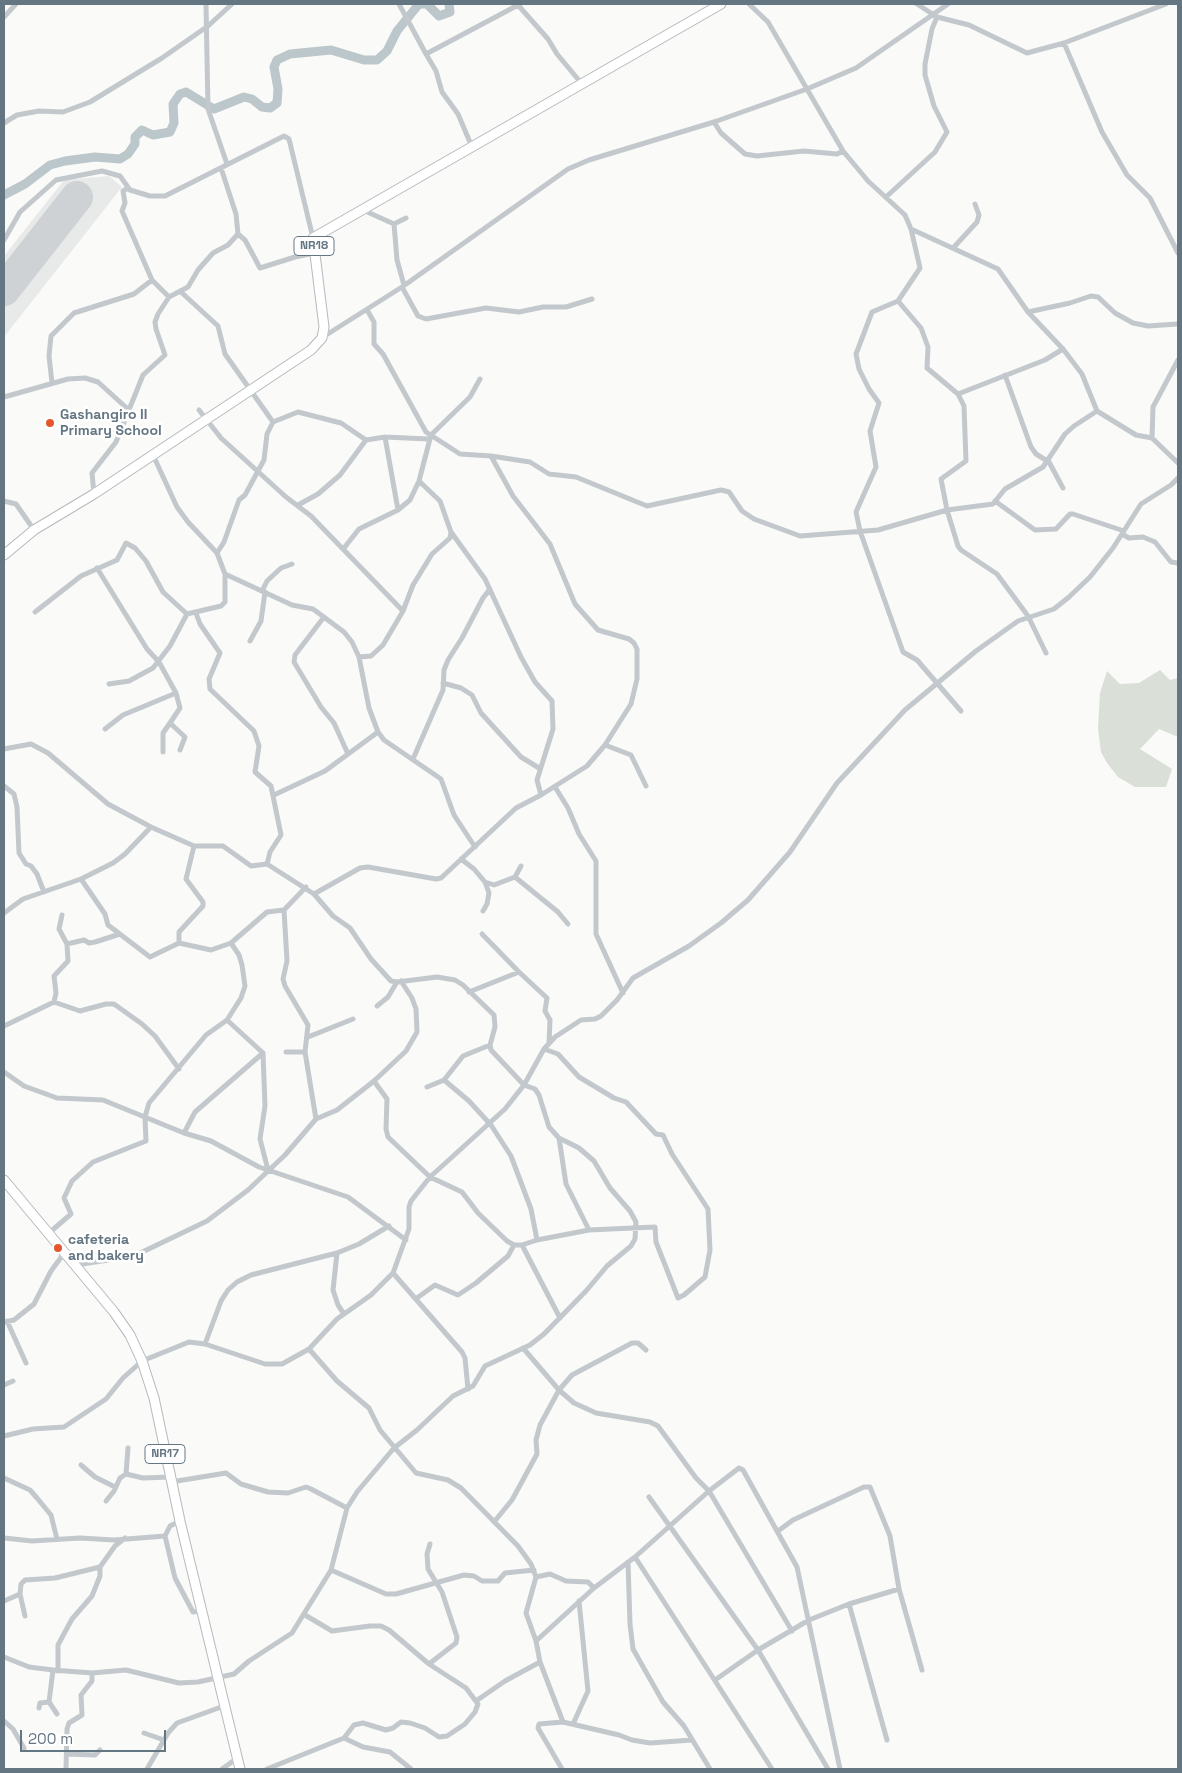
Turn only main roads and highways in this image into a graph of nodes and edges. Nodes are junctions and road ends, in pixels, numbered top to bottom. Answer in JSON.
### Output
{"nodes":[{"id":1,"x":721,"y":4,"type":"edge"},
{"id":2,"x":4,"y":555,"type":"edge"},
{"id":3,"x":4,"y":1180,"type":"edge"},
{"id":4,"x":240,"y":1769,"type":"edge"}],
"edges":[{"from":1,"to":2,"type":"main road","number":"NR18"},
{"from":3,"to":4,"type":"main road","number":"NR17"}]}
